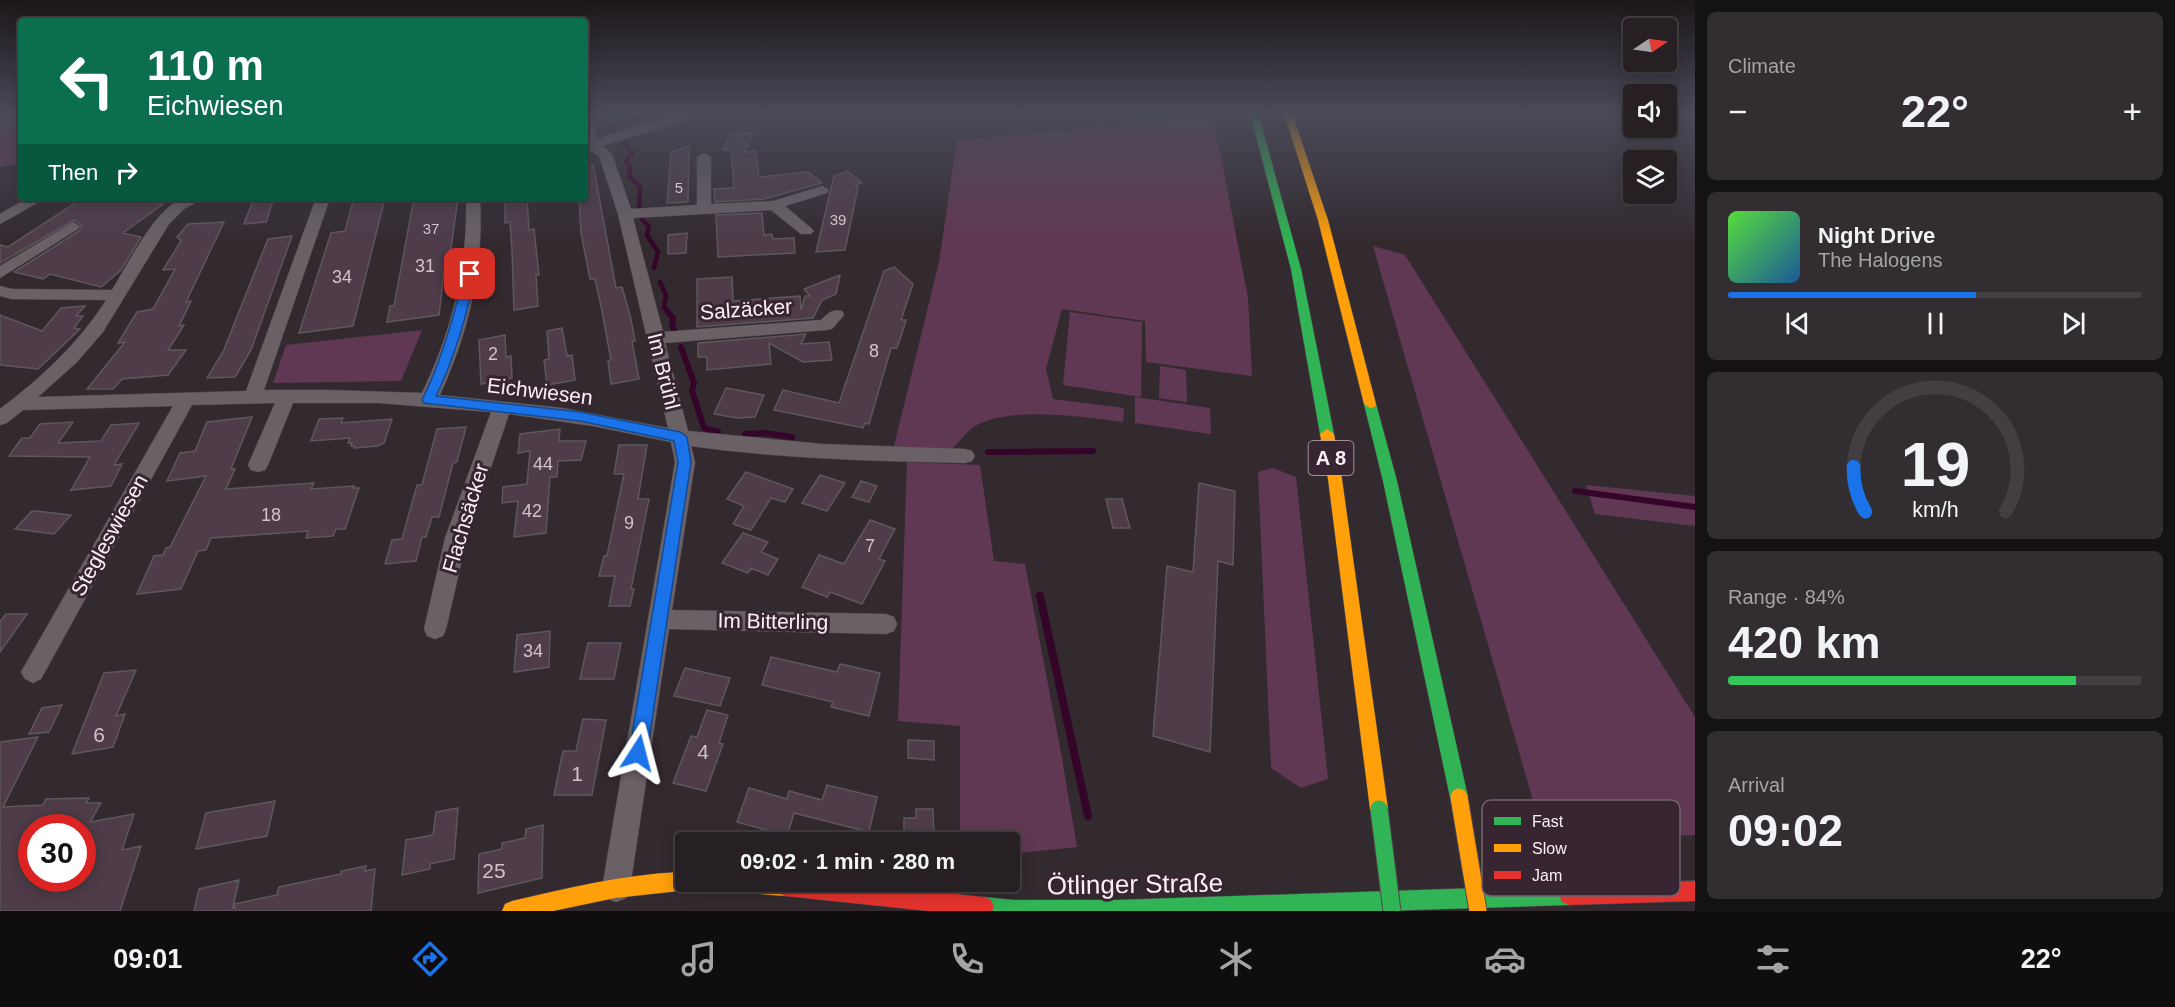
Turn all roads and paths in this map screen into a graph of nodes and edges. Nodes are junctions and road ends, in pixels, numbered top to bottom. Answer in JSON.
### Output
{"nodes":[{"id":1,"x":606,"y":156,"type":"edge"},
{"id":2,"x":1265,"y":156,"type":"edge"},
{"id":3,"x":1302,"y":156,"type":"edge"},
{"id":4,"x":704,"y":157,"type":"dead end"},
{"id":5,"x":822,"y":190,"type":"dead end"},
{"id":6,"x":34,"y":201,"type":"edge"},
{"id":7,"x":190,"y":201,"type":"edge"},
{"id":8,"x":322,"y":201,"type":"edge"},
{"id":9,"x":473,"y":201,"type":"edge"},
{"id":10,"x":774,"y":205,"type":"junction"},
{"id":11,"x":704,"y":209,"type":"junction"},
{"id":12,"x":625,"y":214,"type":"junction"},
{"id":13,"x":0,"y":220,"type":"edge"},
{"id":14,"x":73,"y":226,"type":"dead end"},
{"id":15,"x":806,"y":231,"type":"dead end"},
{"id":16,"x":0,"y":273,"type":"edge"},
{"id":17,"x":4,"y":295,"type":"edge"},
{"id":18,"x":119,"y":295,"type":"junction"},
{"id":19,"x":836,"y":315,"type":"dead end"},
{"id":20,"x":656,"y":338,"type":"junction"},
{"id":21,"x":254,"y":396,"type":"junction"},
{"id":22,"x":288,"y":396,"type":"junction"},
{"id":23,"x":186,"y":399,"type":"junction"},
{"id":24,"x":428,"y":400,"type":"junction"},
{"id":25,"x":19,"y":404,"type":"junction"},
{"id":26,"x":502,"y":408,"type":"junction"},
{"id":27,"x":0,"y":418,"type":"edge"},
{"id":28,"x":680,"y":437,"type":"junction"},
{"id":29,"x":965,"y":456,"type":"dead end"},
{"id":30,"x":258,"y":465,"type":"dead end"},
{"id":31,"x":660,"y":618,"type":"junction"},
{"id":32,"x":886,"y":624,"type":"dead end"},
{"id":33,"x":435,"y":629,"type":"dead end"},
{"id":34,"x":33,"y":672,"type":"dead end"},
{"id":35,"x":616,"y":888,"type":"junction"},
{"id":36,"x":1695,"y":891,"type":"edge"},
{"id":37,"x":1680,"y":892,"type":"edge"},
{"id":38,"x":1548,"y":896,"type":"edge"},
{"id":39,"x":512,"y":911,"type":"edge"},
{"id":40,"x":1392,"y":911,"type":"edge"},
{"id":41,"x":1478,"y":911,"type":"edge"}],
"edges":[{"from":1,"to":12,"type":"street","name":"Im Brühl"},
{"from":2,"to":40,"type":"main road","number":"A 8","bridge":true},
{"from":3,"to":41,"type":"main road","number":"A 8","bridge":true},
{"from":4,"to":11,"type":"street"},
{"from":5,"to":10,"type":"street"},
{"from":6,"to":13,"type":"street"},
{"from":7,"to":18,"type":"street"},
{"from":8,"to":21,"type":"street"},
{"from":9,"to":24,"type":"street"},
{"from":10,"to":11,"type":"street"},
{"from":10,"to":15,"type":"street"},
{"from":11,"to":12,"type":"street"},
{"from":12,"to":20,"type":"street","name":"Im Brühl"},
{"from":14,"to":16,"type":"street"},
{"from":17,"to":18,"type":"street"},
{"from":18,"to":25,"type":"street"},
{"from":19,"to":20,"type":"street","name":"Salzäcker"},
{"from":20,"to":28,"type":"street","name":"Im Brühl"},
{"from":21,"to":22,"type":"street","name":"Eichwiesen"},
{"from":21,"to":23,"type":"street","name":"Eichwiesen"},
{"from":22,"to":24,"type":"street","name":"Eichwiesen"},
{"from":22,"to":30,"type":"street"},
{"from":23,"to":25,"type":"street","name":"Eichwiesen"},
{"from":23,"to":34,"type":"street","name":"Stegleswiesen"},
{"from":24,"to":26,"type":"street","name":"Eichwiesen"},
{"from":25,"to":27,"type":"street"},
{"from":26,"to":28,"type":"street","name":"Eichwiesen"},
{"from":26,"to":33,"type":"street","name":"Flachsäcker"},
{"from":28,"to":29,"type":"street","name":"Eichwiesen"},
{"from":28,"to":31,"type":"street","name":"Im Brühl"},
{"from":31,"to":32,"type":"street","name":"Im Bitterling"},
{"from":31,"to":35,"type":"street","name":"Im Brühl"},
{"from":35,"to":38,"type":"main road","name":"Ötlinger Straße"},
{"from":35,"to":39,"type":"main road","name":"Ötlinger Straße"},
{"from":36,"to":37,"type":"main road","name":"Ötlinger Straße"}]}
